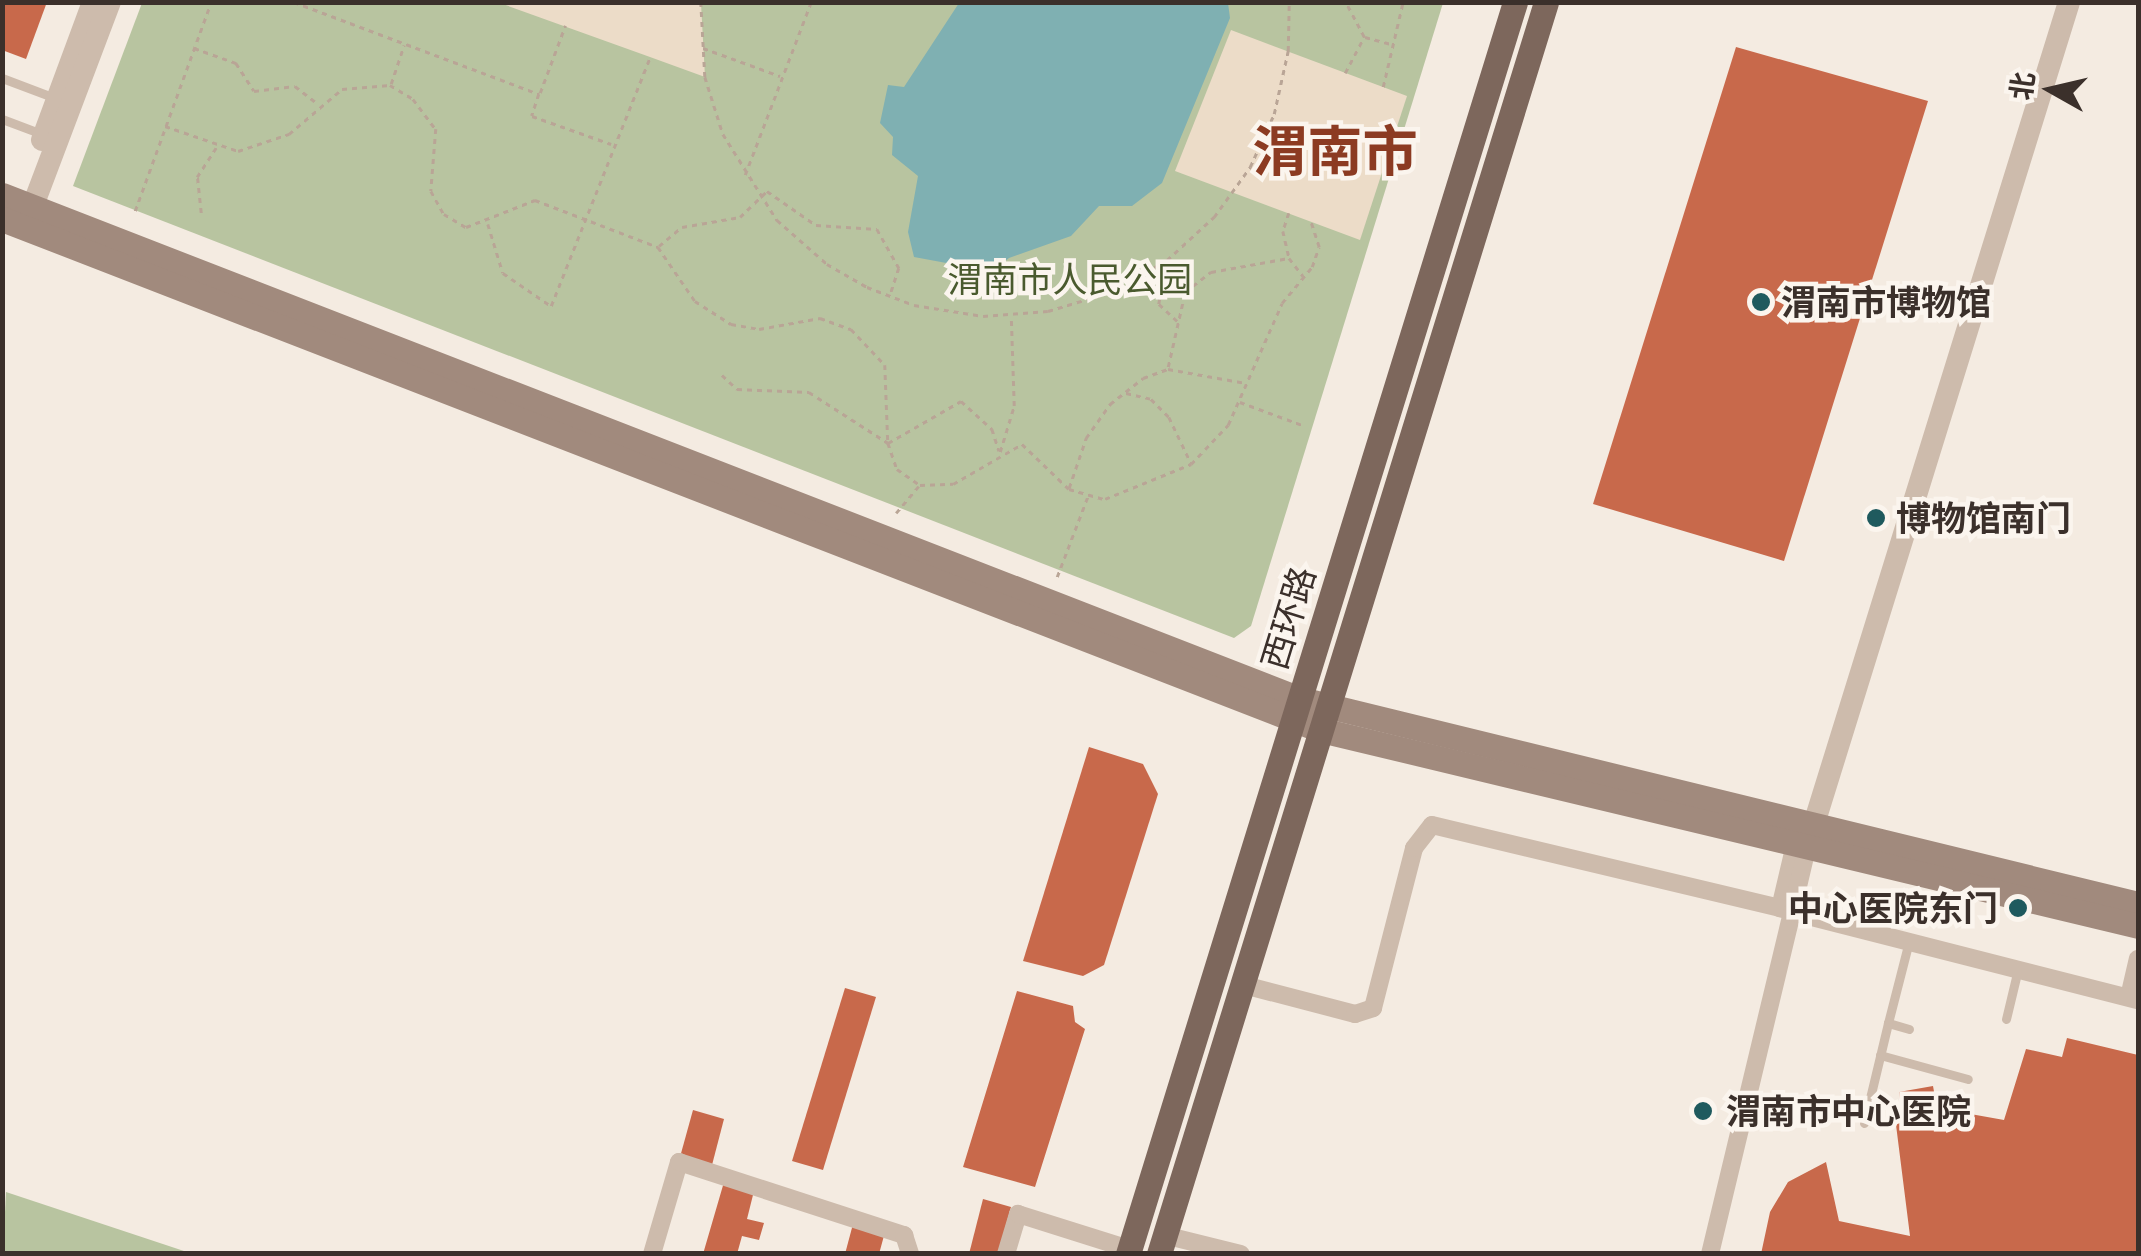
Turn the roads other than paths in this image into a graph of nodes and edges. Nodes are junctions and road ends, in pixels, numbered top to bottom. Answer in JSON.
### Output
{"nodes":[{"id":1,"x":93,"y":2,"type":"edge"},
{"id":2,"x":110,"y":2,"type":"edge"},
{"id":3,"x":1516,"y":2,"type":"edge"},
{"id":4,"x":1546,"y":2,"type":"edge"},
{"id":5,"x":2054,"y":2,"type":"edge"},
{"id":6,"x":2069,"y":2,"type":"edge"},
{"id":7,"x":2,"y":78,"type":"edge"},
{"id":8,"x":64,"y":101,"type":"junction"},
{"id":9,"x":2,"y":119,"type":"edge"},
{"id":10,"x":51,"y":138,"type":"junction"},
{"id":11,"x":15,"y":212,"type":"edge"},
{"id":12,"x":1297,"y":709,"type":"junction"},
{"id":13,"x":1325,"y":719,"type":"junction"},
{"id":14,"x":1805,"y":832,"type":"junction"},
{"id":15,"x":2138,"y":904,"type":"edge"},
{"id":16,"x":1786,"y":910,"type":"junction"},
{"id":17,"x":2138,"y":926,"type":"edge"},
{"id":18,"x":1908,"y":941,"type":"junction"},
{"id":19,"x":2138,"y":959,"type":"edge"},
{"id":20,"x":2018,"y":969,"type":"junction"},
{"id":21,"x":1240,"y":984,"type":"junction"},
{"id":22,"x":2134,"y":998,"type":"edge"},
{"id":23,"x":2006,"y":1019,"type":"dead end"},
{"id":24,"x":1888,"y":1023,"type":"junction"},
{"id":25,"x":1908,"y":1029,"type":"dead end"},
{"id":26,"x":1880,"y":1055,"type":"junction"},
{"id":27,"x":1968,"y":1078,"type":"dead end"},
{"id":28,"x":1864,"y":1123,"type":"dead end"},
{"id":29,"x":1162,"y":1244,"type":"edge"},
{"id":30,"x":1129,"y":1251,"type":"edge"},
{"id":31,"x":658,"y":1252,"type":"edge"},
{"id":32,"x":910,"y":1254,"type":"edge"},
{"id":33,"x":1006,"y":1254,"type":"edge"},
{"id":34,"x":1241,"y":1254,"type":"edge"},
{"id":35,"x":1710,"y":1254,"type":"edge"}],
"edges":[{"from":1,"to":8,"type":"street"},
{"from":2,"to":8,"type":"street"},
{"from":3,"to":12,"type":"main road","name":"西环路"},
{"from":4,"to":13,"type":"main road","name":"西环路"},
{"from":5,"to":14,"type":"street"},
{"from":6,"to":14,"type":"street"},
{"from":7,"to":8,"type":"lane"},
{"from":8,"to":10,"type":"street"},
{"from":9,"to":10,"type":"lane"},
{"from":10,"to":11,"type":"street"},
{"from":11,"to":12,"type":"main road"},
{"from":12,"to":13,"type":"main road"},
{"from":12,"to":30,"type":"main road","name":"西环路"},
{"from":13,"to":14,"type":"main road"},
{"from":13,"to":21,"type":"main road","name":"西环路"},
{"from":14,"to":15,"type":"main road"},
{"from":14,"to":16,"type":"street"},
{"from":14,"to":17,"type":"main road"},
{"from":16,"to":18,"type":"street"},
{"from":16,"to":21,"type":"street"},
{"from":16,"to":35,"type":"street"},
{"from":18,"to":20,"type":"street"},
{"from":18,"to":24,"type":"lane"},
{"from":19,"to":22,"type":"street"},
{"from":20,"to":22,"type":"street"},
{"from":20,"to":23,"type":"lane"},
{"from":21,"to":29,"type":"main road","name":"西环路"},
{"from":24,"to":25,"type":"lane"},
{"from":24,"to":26,"type":"lane"},
{"from":26,"to":27,"type":"lane"},
{"from":26,"to":28,"type":"lane"},
{"from":29,"to":34,"type":"street"},
{"from":30,"to":33,"type":"street"},
{"from":31,"to":32,"type":"street"}]}
